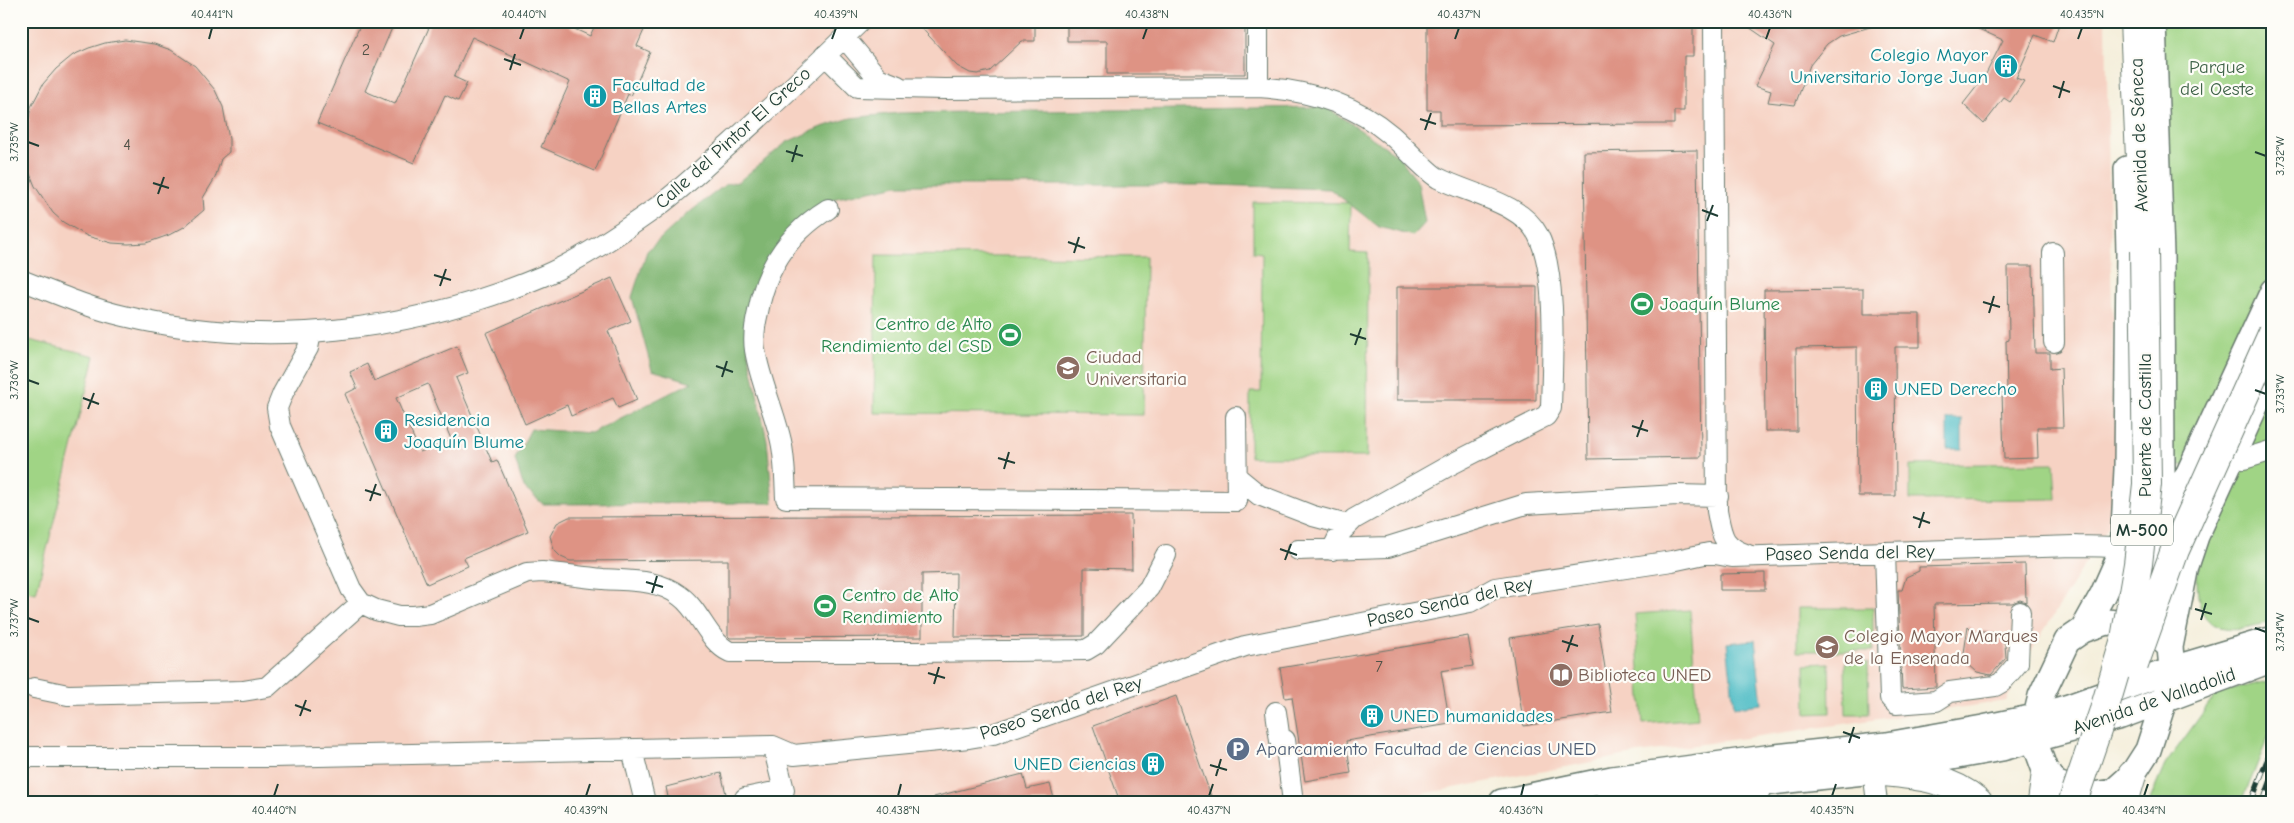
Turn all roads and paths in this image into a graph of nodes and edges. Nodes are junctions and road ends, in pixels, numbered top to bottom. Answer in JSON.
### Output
{"nodes":[{"id":1,"x":861,"y":21,"type":"edge"},
{"id":2,"x":1258,"y":21,"type":"edge"},
{"id":3,"x":1714,"y":21,"type":"edge"},
{"id":4,"x":2124,"y":21,"type":"edge"},
{"id":5,"x":2134,"y":21,"type":"edge"},
{"id":6,"x":2153,"y":21,"type":"edge"},
{"id":7,"x":844,"y":38,"type":"junction"},
{"id":8,"x":825,"y":55,"type":"junction"},
{"id":9,"x":1258,"y":87,"type":"junction"},
{"id":10,"x":902,"y":88,"type":"junction"},
{"id":11,"x":828,"y":209,"type":"dead end"},
{"id":12,"x":2144,"y":250,"type":"joint"},
{"id":13,"x":2053,"y":253,"type":"dead end"},
{"id":14,"x":21,"y":280,"type":"edge"},
{"id":15,"x":2273,"y":291,"type":"edge"},
{"id":16,"x":2273,"y":332,"type":"edge"},
{"id":17,"x":311,"y":333,"type":"junction"},
{"id":18,"x":2054,"y":342,"type":"dead end"},
{"id":19,"x":2273,"y":367,"type":"edge"},
{"id":20,"x":1236,"y":417,"type":"dead end"},
{"id":21,"x":2273,"y":450,"type":"edge"},
{"id":22,"x":2232,"y":458,"type":"junction"},
{"id":23,"x":1237,"y":477,"type":"junction"},
{"id":24,"x":1718,"y":503,"type":"junction"},
{"id":25,"x":2166,"y":506,"type":"junction"},
{"id":26,"x":1348,"y":525,"type":"junction"},
{"id":27,"x":2122,"y":549,"type":"junction"},
{"id":28,"x":1298,"y":550,"type":"dead end"},
{"id":29,"x":1332,"y":550,"type":"junction"},
{"id":30,"x":1885,"y":553,"type":"junction"},
{"id":31,"x":1166,"y":555,"type":"dead end"},
{"id":32,"x":1748,"y":555,"type":"junction"},
{"id":33,"x":1696,"y":556,"type":"junction"},
{"id":34,"x":2173,"y":588,"type":"junction"},
{"id":35,"x":361,"y":603,"type":"junction"},
{"id":36,"x":2020,"y":612,"type":"dead end"},
{"id":37,"x":2176,"y":616,"type":"junction"},
{"id":38,"x":2083,"y":630,"type":"junction"},
{"id":39,"x":2273,"y":638,"type":"edge"},
{"id":40,"x":2171,"y":658,"type":"junction"},
{"id":41,"x":2273,"y":659,"type":"edge"},
{"id":42,"x":34,"y":688,"type":"dead end"},
{"id":43,"x":2165,"y":700,"type":"junction"},
{"id":44,"x":1276,"y":712,"type":"dead end"},
{"id":45,"x":2034,"y":728,"type":"junction"},
{"id":46,"x":773,"y":746,"type":"junction"},
{"id":47,"x":632,"y":750,"type":"junction"},
{"id":48,"x":21,"y":758,"type":"edge"},
{"id":49,"x":1874,"y":771,"type":"junction"},
{"id":50,"x":2046,"y":773,"type":"junction"},
{"id":51,"x":1758,"y":792,"type":"edge"},
{"id":52,"x":2119,"y":793,"type":"edge"},
{"id":53,"x":745,"y":798,"type":"dead end"},
{"id":54,"x":1620,"y":801,"type":"edge"},
{"id":55,"x":2073,"y":801,"type":"edge"},
{"id":56,"x":644,"y":802,"type":"edge"},
{"id":57,"x":1293,"y":802,"type":"edge"},
{"id":58,"x":1502,"y":802,"type":"edge"},
{"id":59,"x":1877,"y":802,"type":"edge"},
{"id":60,"x":1978,"y":802,"type":"edge"},
{"id":61,"x":2042,"y":802,"type":"edge"}],
"edges":[{"from":1,"to":7,"type":"street","name":"Calle del Pintor El Greco"},
{"from":2,"to":9,"type":"street"},
{"from":3,"to":24,"type":"street"},
{"from":4,"to":27,"type":"main road"},
{"from":5,"to":12,"type":"highway","name":"Avenida de Séneca","number":"M-500"},
{"from":6,"to":25,"type":"main road"},
{"from":7,"to":8,"type":"street","name":"Calle del Pintor El Greco"},
{"from":7,"to":10,"type":"street"},
{"from":8,"to":10,"type":"street"},
{"from":8,"to":17,"type":"street","name":"Calle del Pintor El Greco"},
{"from":9,"to":10,"type":"street"},
{"from":9,"to":26,"type":"street"},
{"from":11,"to":23,"type":"street"},
{"from":12,"to":55,"type":"highway","name":"Puente de Castilla","number":"M-500","bridge":true},
{"from":13,"to":18,"type":"street"},
{"from":14,"to":17,"type":"street","name":"Calle del Pintor El Greco"},
{"from":15,"to":25,"type":"main road"},
{"from":16,"to":55,"type":"highway","number":"M-500","bridge":true},
{"from":17,"to":35,"type":"street"},
{"from":19,"to":22,"type":"main road"},
{"from":20,"to":23,"type":"street"},
{"from":21,"to":22,"type":"street"},
{"from":22,"to":37,"type":"main road"},
{"from":23,"to":26,"type":"street"},
{"from":24,"to":29,"type":"street"},
{"from":24,"to":32,"type":"street"},
{"from":24,"to":33,"type":"street"},
{"from":25,"to":27,"type":"main road"},
{"from":25,"to":34,"type":"main road"},
{"from":26,"to":29,"type":"street"},
{"from":27,"to":30,"type":"street","name":"Paseo Senda del Rey"},
{"from":27,"to":34,"type":"street","name":"Paseo Senda del Rey"},
{"from":27,"to":38,"type":"main road"},
{"from":28,"to":29,"type":"street"},
{"from":30,"to":32,"type":"street","name":"Paseo Senda del Rey"},
{"from":30,"to":36,"type":"street"},
{"from":31,"to":35,"type":"street"},
{"from":32,"to":33,"type":"street","name":"Paseo Senda del Rey"},
{"from":33,"to":46,"type":"street","name":"Paseo Senda del Rey"},
{"from":34,"to":37,"type":"main road"},
{"from":35,"to":42,"type":"street"},
{"from":37,"to":40,"type":"main road"},
{"from":38,"to":40,"type":"main road"},
{"from":38,"to":45,"type":"main road"},
{"from":39,"to":40,"type":"main road","name":"Avenida de Valladolid"},
{"from":40,"to":43,"type":"main road"},
{"from":40,"to":45,"type":"main road","name":"Avenida de Valladolid"},
{"from":41,"to":43,"type":"main road","name":"Avenida de Valladolid"},
{"from":43,"to":45,"type":"main road","name":"Avenida de Valladolid"},
{"from":43,"to":52,"type":"main road"},
{"from":44,"to":57,"type":"street"},
{"from":45,"to":49,"type":"main road"},
{"from":45,"to":50,"type":"main road"},
{"from":45,"to":58,"type":"main road"},
{"from":46,"to":47,"type":"street"},
{"from":46,"to":53,"type":"street"},
{"from":47,"to":48,"type":"street"},
{"from":47,"to":56,"type":"street"},
{"from":49,"to":51,"type":"main road"},
{"from":49,"to":59,"type":"street"},
{"from":49,"to":60,"type":"highway"},
{"from":50,"to":52,"type":"main road"},
{"from":50,"to":61,"type":"highway"},
{"from":51,"to":54,"type":"main road"}]}
